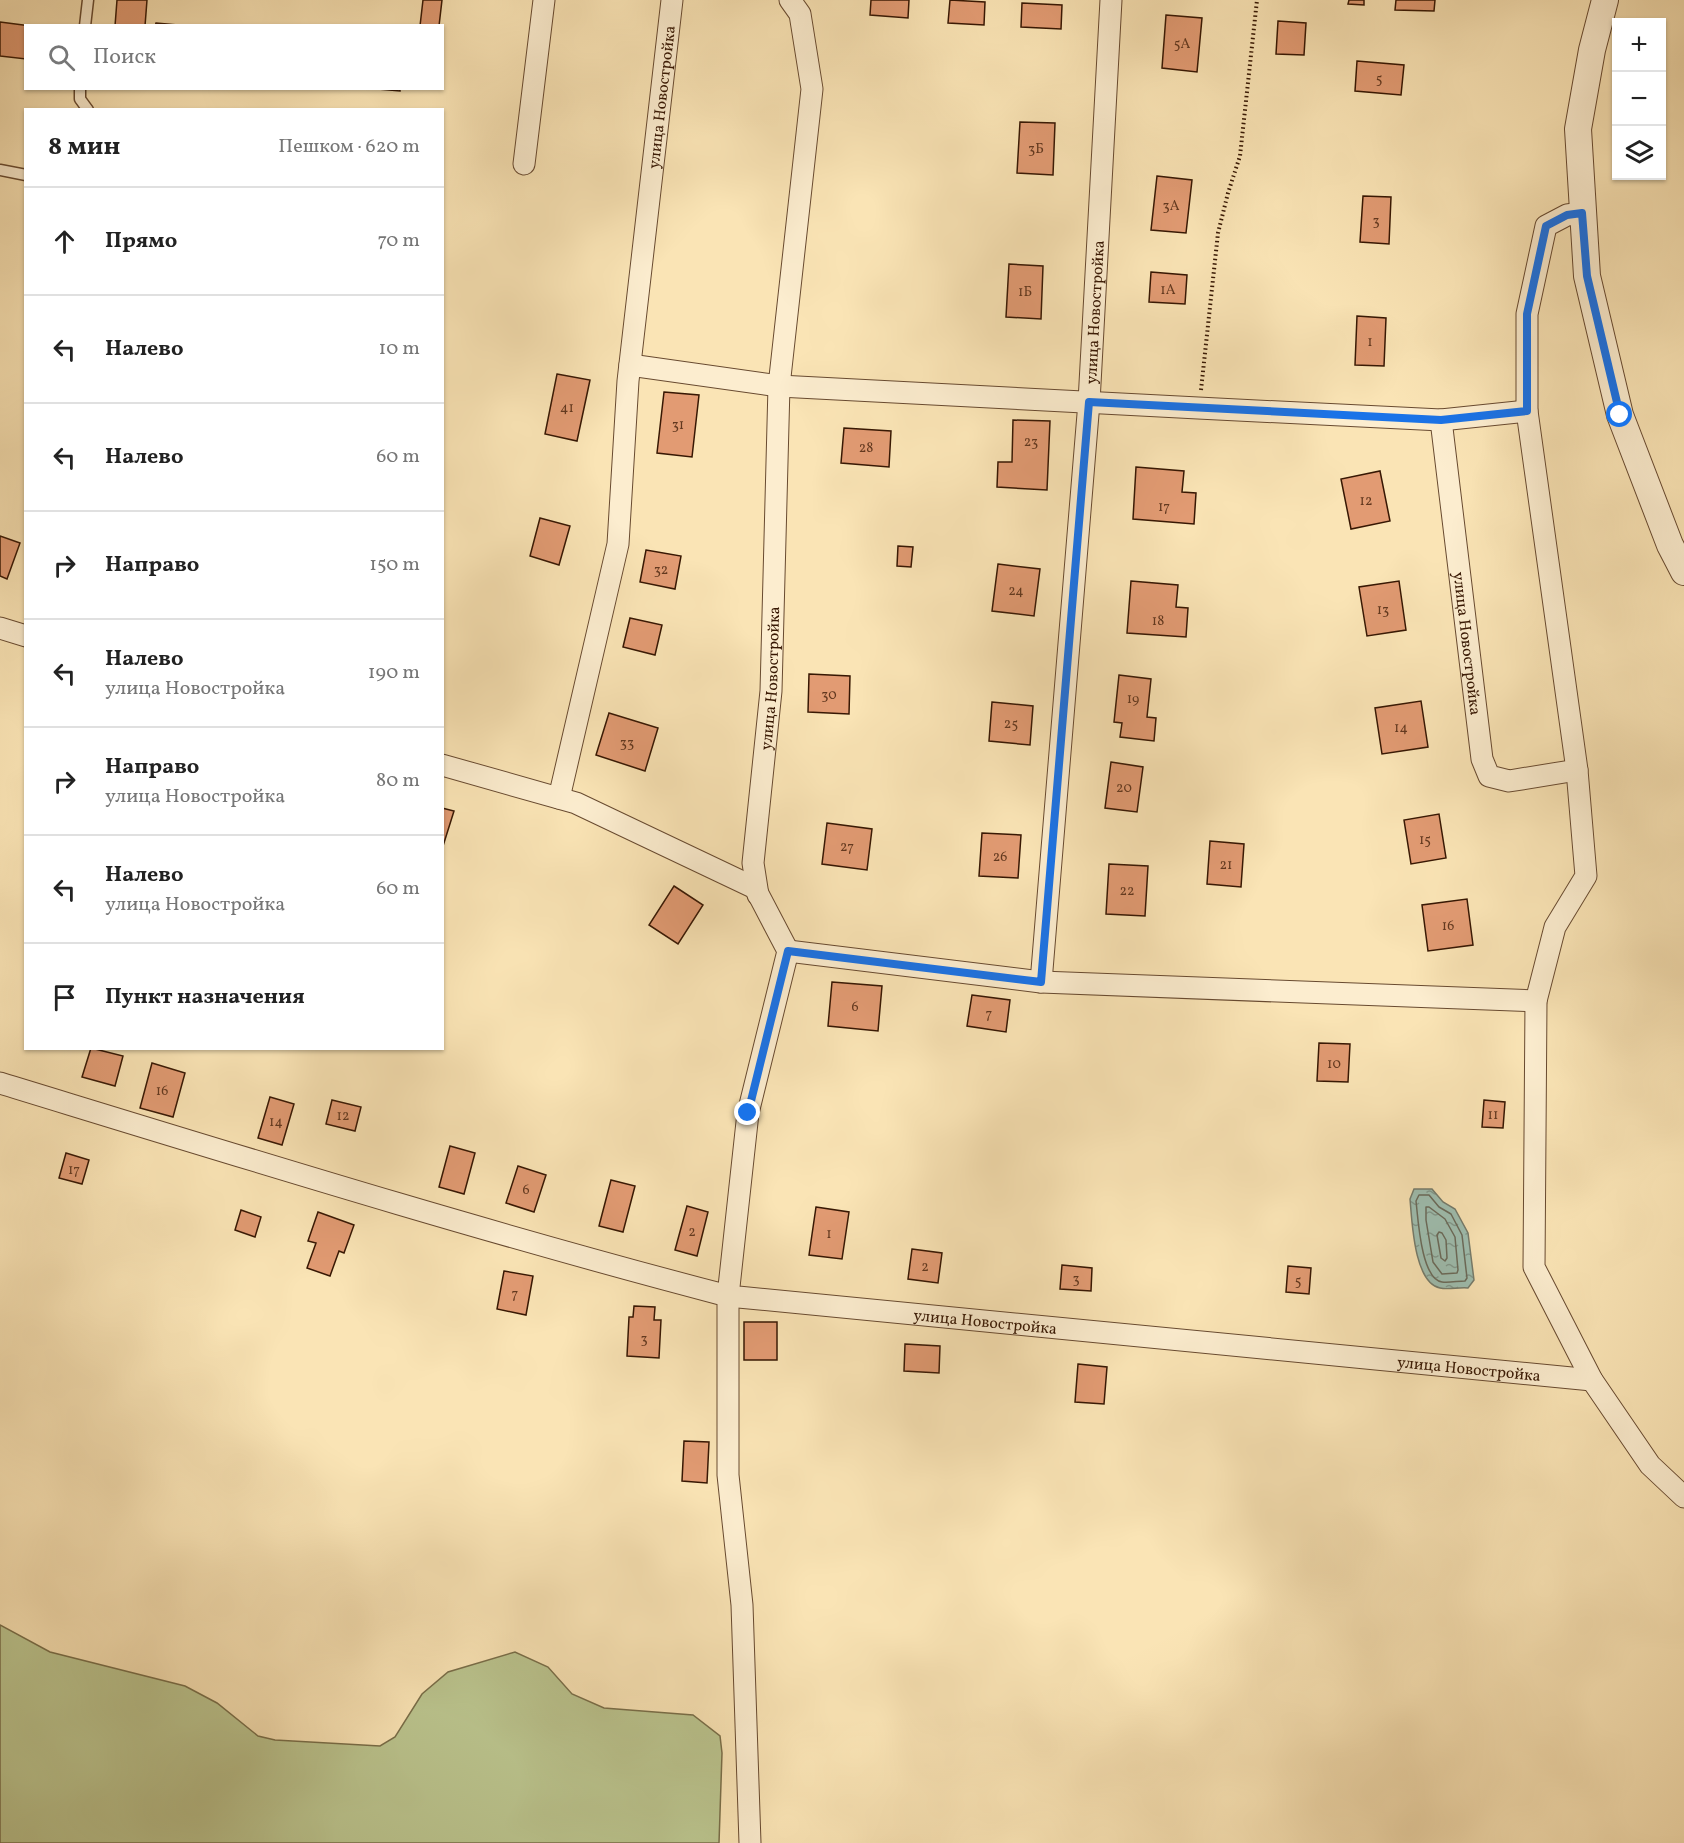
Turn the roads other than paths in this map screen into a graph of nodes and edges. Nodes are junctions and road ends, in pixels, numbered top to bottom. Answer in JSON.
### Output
{"nodes":[{"id":1,"x":88,"y":0,"type":"edge"},
{"id":2,"x":544,"y":0,"type":"edge"},
{"id":3,"x":672,"y":0,"type":"edge"},
{"id":4,"x":790,"y":0,"type":"edge"},
{"id":5,"x":1111,"y":0,"type":"edge"},
{"id":6,"x":1605,"y":0,"type":"edge"},
{"id":7,"x":86,"y":24,"type":"edge"},
{"id":8,"x":80,"y":90,"type":"edge"},
{"id":9,"x":87,"y":108,"type":"edge"},
{"id":10,"x":524,"y":164,"type":"dead end"},
{"id":11,"x":0,"y":170,"type":"edge"},
{"id":12,"x":24,"y":175,"type":"edge"},
{"id":13,"x":1582,"y":213,"type":"junction"},
{"id":14,"x":630,"y":365,"type":"junction"},
{"id":15,"x":779,"y":386,"type":"junction"},
{"id":16,"x":1089,"y":402,"type":"junction"},
{"id":17,"x":1527,"y":411,"type":"junction"},
{"id":18,"x":1441,"y":420,"type":"junction"},
{"id":19,"x":1684,"y":572,"type":"edge"},
{"id":20,"x":0,"y":628,"type":"edge"},
{"id":21,"x":24,"y":635,"type":"edge"},
{"id":22,"x":444,"y":766,"type":"edge"},
{"id":23,"x":1577,"y":770,"type":"junction"},
{"id":24,"x":559,"y":798,"type":"junction"},
{"id":25,"x":758,"y":895,"type":"junction"},
{"id":26,"x":788,"y":951,"type":"junction"},
{"id":27,"x":1041,"y":982,"type":"junction"},
{"id":28,"x":1536,"y":1001,"type":"junction"},
{"id":29,"x":0,"y":1083,"type":"edge"},
{"id":30,"x":728,"y":1296,"type":"junction"},
{"id":31,"x":1592,"y":1380,"type":"junction"},
{"id":32,"x":1684,"y":1497,"type":"edge"},
{"id":33,"x":750,"y":1843,"type":"edge"}],
"edges":[{"from":1,"to":7,"type":"lane"},
{"from":2,"to":10,"type":"street"},
{"from":3,"to":14,"type":"street","name":"улица Новостройка"},
{"from":4,"to":15,"type":"street","name":"улица Новостройка"},
{"from":5,"to":16,"type":"street","name":"улица Новостройка"},
{"from":6,"to":13,"type":"street"},
{"from":8,"to":9,"type":"lane"},
{"from":11,"to":12,"type":"lane"},
{"from":13,"to":17,"type":"street"},
{"from":13,"to":19,"type":"street"},
{"from":14,"to":15,"type":"street"},
{"from":14,"to":24,"type":"street","name":"улица Новостройка"},
{"from":15,"to":16,"type":"street"},
{"from":15,"to":25,"type":"street","name":"улица Новостройка"},
{"from":16,"to":18,"type":"street"},
{"from":16,"to":27,"type":"street","name":"улица Новостройка"},
{"from":17,"to":18,"type":"street"},
{"from":17,"to":23,"type":"street"},
{"from":18,"to":23,"type":"street","name":"улица Новостройка"},
{"from":20,"to":21,"type":"street"},
{"from":22,"to":24,"type":"street","name":"улица Новостройка"},
{"from":23,"to":28,"type":"street"},
{"from":24,"to":25,"type":"street","name":"улица Новостройка"},
{"from":25,"to":26,"type":"street","name":"улица Новостройка"},
{"from":26,"to":27,"type":"street"},
{"from":26,"to":30,"type":"street"},
{"from":27,"to":28,"type":"street"},
{"from":28,"to":31,"type":"street"},
{"from":29,"to":30,"type":"street","name":"улица Новостройка"},
{"from":30,"to":31,"type":"street","name":"улица Новостройка"},
{"from":30,"to":33,"type":"street"},
{"from":31,"to":32,"type":"street"}]}
